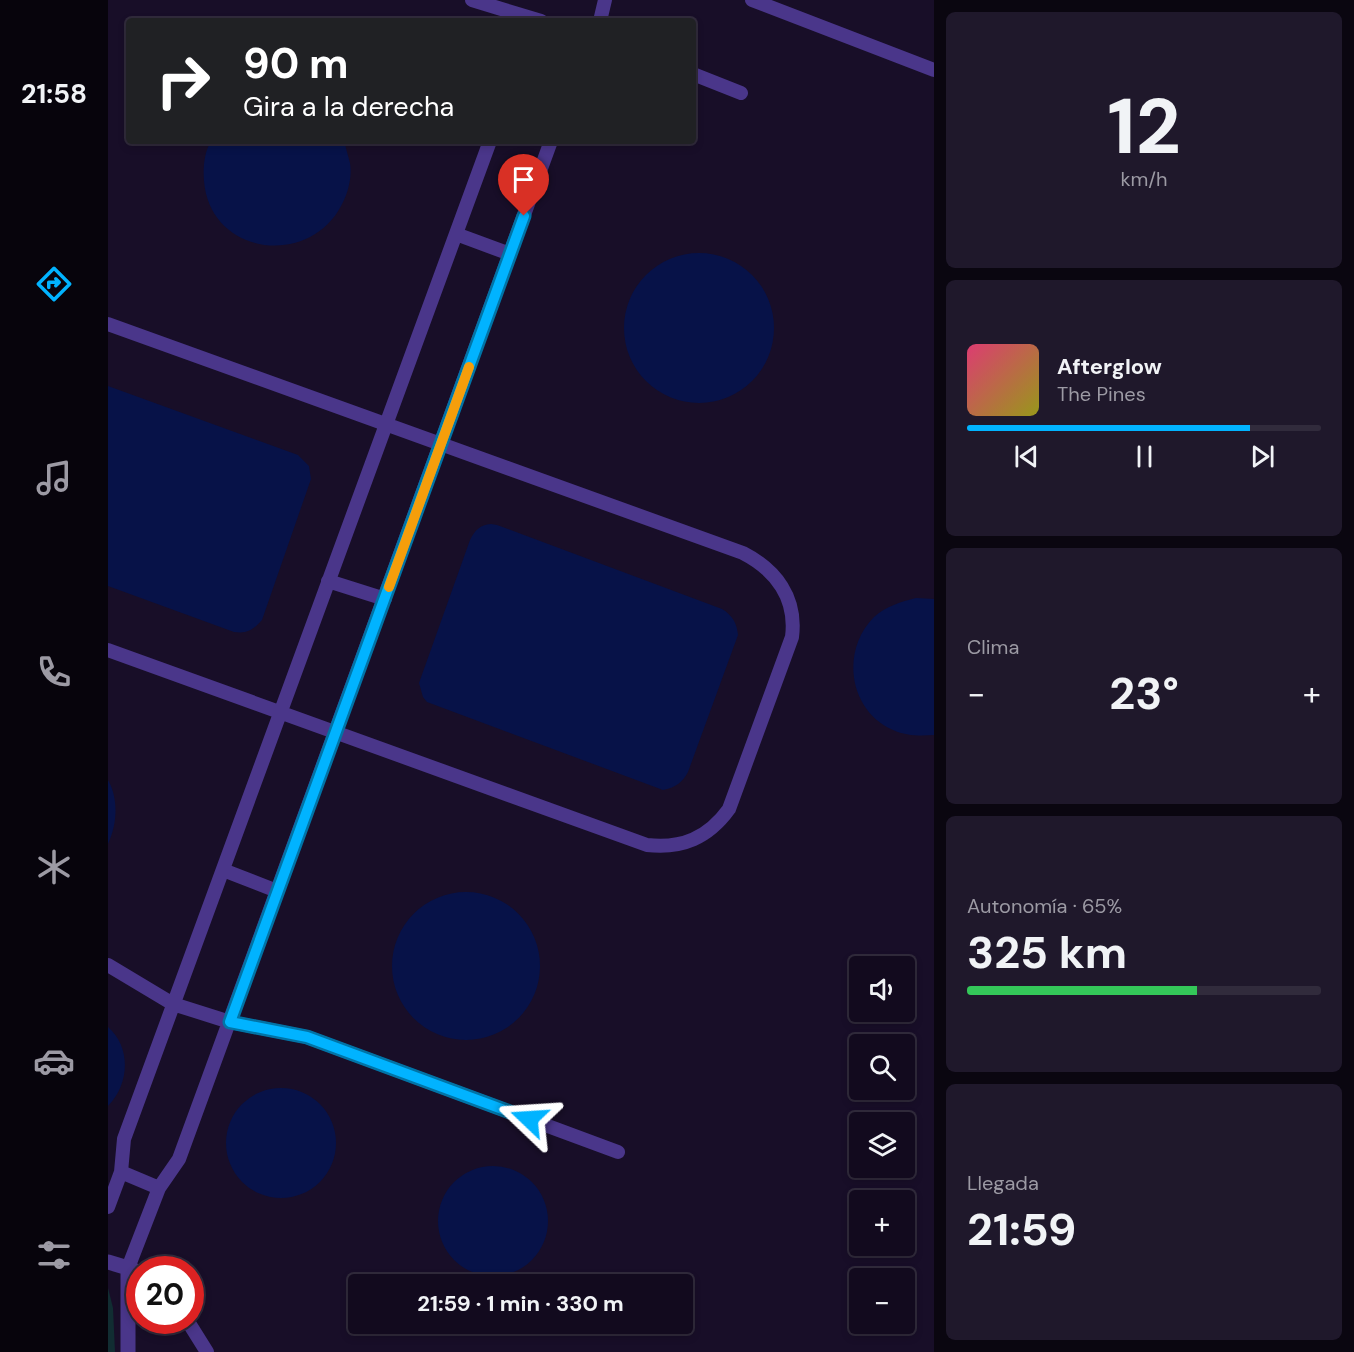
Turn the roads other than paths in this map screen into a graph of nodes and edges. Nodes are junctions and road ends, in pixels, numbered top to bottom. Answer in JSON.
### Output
{"nodes":[{"id":1,"x":472,"y":0,"type":"edge"},
{"id":2,"x":519,"y":0,"type":"edge"},
{"id":3,"x":605,"y":0,"type":"edge"},
{"id":4,"x":752,"y":0,"type":"edge"},
{"id":5,"x":511,"y":17,"type":"edge"},
{"id":6,"x":601,"y":18,"type":"edge"},
{"id":7,"x":934,"y":70,"type":"edge"},
{"id":8,"x":696,"y":75,"type":"edge"},
{"id":9,"x":741,"y":93,"type":"dead end"},
{"id":10,"x":489,"y":144,"type":"edge"},
{"id":11,"x":550,"y":144,"type":"edge"},
{"id":12,"x":456,"y":234,"type":"junction"},
{"id":13,"x":510,"y":254,"type":"junction"},
{"id":14,"x":108,"y":324,"type":"edge"},
{"id":15,"x":386,"y":423,"type":"junction"},
{"id":16,"x":441,"y":444,"type":"junction"},
{"id":17,"x":328,"y":581,"type":"junction"},
{"id":18,"x":385,"y":599,"type":"junction"},
{"id":19,"x":108,"y":650,"type":"edge"},
{"id":20,"x":280,"y":712,"type":"junction"},
{"id":21,"x":336,"y":732,"type":"junction"},
{"id":22,"x":223,"y":870,"type":"junction"},
{"id":23,"x":277,"y":891,"type":"junction"},
{"id":24,"x":108,"y":965,"type":"edge"},
{"id":25,"x":173,"y":1004,"type":"junction"},
{"id":26,"x":230,"y":1022,"type":"junction"},
{"id":27,"x":618,"y":1152,"type":"dead end"},
{"id":28,"x":121,"y":1172,"type":"junction"},
{"id":29,"x":159,"y":1188,"type":"junction"},
{"id":30,"x":108,"y":1207,"type":"edge"},
{"id":31,"x":138,"y":1256,"type":"edge"},
{"id":32,"x":108,"y":1262,"type":"edge"},
{"id":33,"x":126,"y":1268,"type":"edge"},
{"id":34,"x":129,"y":1334,"type":"edge"},
{"id":35,"x":196,"y":1334,"type":"edge"},
{"id":36,"x":128,"y":1352,"type":"edge"},
{"id":37,"x":207,"y":1352,"type":"edge"}],
"edges":[{"from":1,"to":5,"type":"lane"},
{"from":2,"to":5,"type":"lane"},
{"from":3,"to":6,"type":"lane"},
{"from":4,"to":7,"type":"lane"},
{"from":8,"to":9,"type":"lane"},
{"from":10,"to":12,"type":"lane"},
{"from":11,"to":13,"type":"lane"},
{"from":12,"to":13,"type":"lane"},
{"from":12,"to":15,"type":"lane"},
{"from":13,"to":16,"type":"lane"},
{"from":14,"to":15,"type":"lane"},
{"from":15,"to":16,"type":"lane"},
{"from":15,"to":17,"type":"lane"},
{"from":16,"to":18,"type":"lane"},
{"from":16,"to":21,"type":"lane"},
{"from":17,"to":18,"type":"lane"},
{"from":17,"to":20,"type":"lane"},
{"from":18,"to":21,"type":"lane"},
{"from":19,"to":20,"type":"lane"},
{"from":20,"to":21,"type":"lane"},
{"from":20,"to":22,"type":"lane"},
{"from":21,"to":23,"type":"lane"},
{"from":22,"to":23,"type":"lane"},
{"from":22,"to":25,"type":"lane"},
{"from":23,"to":26,"type":"lane"},
{"from":24,"to":25,"type":"lane"},
{"from":25,"to":26,"type":"lane"},
{"from":25,"to":28,"type":"lane"},
{"from":26,"to":27,"type":"lane"},
{"from":26,"to":29,"type":"lane"},
{"from":28,"to":29,"type":"lane"},
{"from":28,"to":30,"type":"lane"},
{"from":29,"to":31,"type":"lane"},
{"from":32,"to":33,"type":"street"},
{"from":34,"to":36,"type":"street"},
{"from":35,"to":37,"type":"lane"}]}
